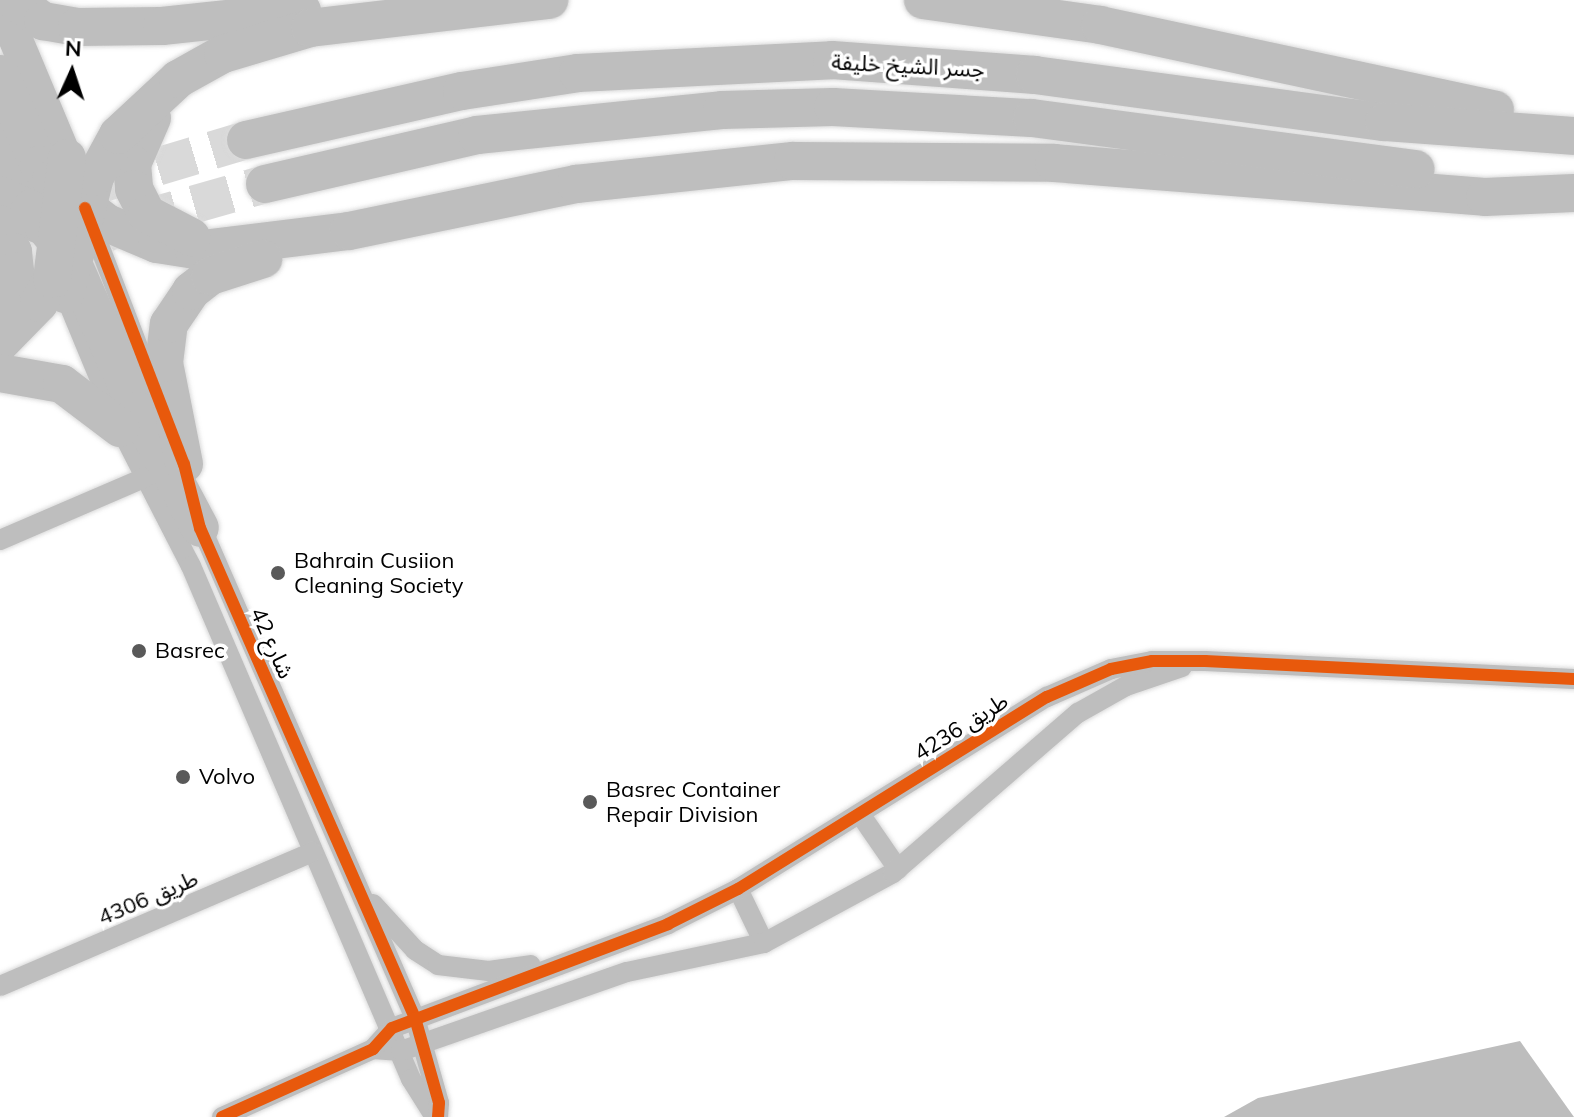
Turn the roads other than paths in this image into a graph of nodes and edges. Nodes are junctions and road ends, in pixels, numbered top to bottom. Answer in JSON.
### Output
{"nodes":[{"id":1,"x":14,"y":0,"type":"edge"},
{"id":2,"x":549,"y":0,"type":"edge"},
{"id":3,"x":923,"y":0,"type":"edge"},
{"id":4,"x":0,"y":2,"type":"edge"},
{"id":5,"x":441,"y":10,"type":"junction"},
{"id":6,"x":0,"y":74,"type":"edge"},
{"id":7,"x":178,"y":79,"type":"junction"},
{"id":8,"x":1574,"y":117,"type":"edge"},
{"id":9,"x":0,"y":133,"type":"edge"},
{"id":10,"x":1574,"y":136,"type":"edge"},
{"id":11,"x":246,"y":140,"type":"tunnel mouth"},
{"id":12,"x":265,"y":184,"type":"tunnel mouth"},
{"id":13,"x":71,"y":185,"type":"junction"},
{"id":14,"x":1574,"y":192,"type":"edge"},
{"id":15,"x":349,"y":231,"type":"junction"},
{"id":16,"x":39,"y":240,"type":"edge"},
{"id":17,"x":243,"y":245,"type":"junction"},
{"id":18,"x":0,"y":325,"type":"edge"},
{"id":19,"x":0,"y":343,"type":"edge"},
{"id":20,"x":0,"y":373,"type":"edge"},
{"id":21,"x":120,"y":428,"type":"junction"},
{"id":22,"x":184,"y":464,"type":"junction"},
{"id":23,"x":146,"y":477,"type":"junction"},
{"id":24,"x":200,"y":528,"type":"junction"},
{"id":25,"x":0,"y":540,"type":"edge"},
{"id":26,"x":256,"y":657,"type":"junction"},
{"id":27,"x":1205,"y":661,"type":"junction"},
{"id":28,"x":232,"y":666,"type":"junction"},
{"id":29,"x":1574,"y":679,"type":"edge"},
{"id":30,"x":860,"y":814,"type":"junction"},
{"id":31,"x":313,"y":852,"type":"junction"},
{"id":32,"x":898,"y":869,"type":"junction"},
{"id":33,"x":358,"y":884,"type":"junction"},
{"id":34,"x":738,"y":889,"type":"junction"},
{"id":35,"x":764,"y":943,"type":"junction"},
{"id":36,"x":574,"y":957,"type":"junction"},
{"id":37,"x":0,"y":986,"type":"edge"},
{"id":38,"x":415,"y":1018,"type":"junction"},
{"id":39,"x":392,"y":1028,"type":"junction"},
{"id":40,"x":424,"y":1043,"type":"junction"},
{"id":41,"x":373,"y":1049,"type":"junction"},
{"id":42,"x":401,"y":1051,"type":"junction"},
{"id":43,"x":222,"y":1117,"type":"edge"},
{"id":44,"x":436,"y":1117,"type":"edge"}],
"edges":[{"from":1,"to":5,"type":"highway"},
{"from":2,"to":5,"type":"highway"},
{"from":3,"to":8,"type":"highway"},
{"from":4,"to":13,"type":"main road"},
{"from":5,"to":7,"type":"highway"},
{"from":6,"to":13,"type":"highway"},
{"from":7,"to":13,"type":"highway"},
{"from":7,"to":17,"type":"highway"},
{"from":9,"to":16,"type":"main road"},
{"from":10,"to":11,"type":"highway","name":"جسر الشيخ خليفة"},
{"from":12,"to":14,"type":"highway","name":"جسر الشيخ خليفة"},
{"from":13,"to":16,"type":"highway"},
{"from":13,"to":17,"type":"highway"},
{"from":13,"to":22,"type":"street","name":"شارع 42"},
{"from":14,"to":15,"type":"highway"},
{"from":15,"to":17,"type":"highway"},
{"from":15,"to":22,"type":"highway"},
{"from":16,"to":18,"type":"highway"},
{"from":16,"to":19,"type":"highway"},
{"from":16,"to":21,"type":"street","name":"شارع 42"},
{"from":16,"to":24,"type":"highway"},
{"from":20,"to":21,"type":"highway"},
{"from":21,"to":23,"type":"street","name":"شارع 42"},
{"from":22,"to":24,"type":"street","name":"شارع 42"},
{"from":23,"to":25,"type":"street"},
{"from":23,"to":28,"type":"street","name":"شارع 42"},
{"from":24,"to":26,"type":"street","name":"شارع 42"},
{"from":26,"to":28,"type":"street"},
{"from":26,"to":33,"type":"street","name":"شارع 42"},
{"from":27,"to":29,"type":"street","name":"طريق 4236"},
{"from":27,"to":30,"type":"street","name":"طريق 4236"},
{"from":27,"to":32,"type":"street","name":"طريق 4236"},
{"from":28,"to":31,"type":"street","name":"شارع 42"},
{"from":30,"to":32,"type":"street"},
{"from":30,"to":34,"type":"street","name":"طريق 4236"},
{"from":31,"to":37,"type":"street","name":"طريق 4306"},
{"from":31,"to":39,"type":"street","name":"شارع 42"},
{"from":32,"to":35,"type":"street","name":"طريق 4236"},
{"from":33,"to":36,"type":"street"},
{"from":33,"to":38,"type":"street","name":"شارع 42"},
{"from":34,"to":35,"type":"street"},
{"from":34,"to":36,"type":"street","name":"طريق 4236"},
{"from":35,"to":40,"type":"street","name":"طريق 4236"},
{"from":36,"to":38,"type":"street","name":"طريق 4236"},
{"from":38,"to":39,"type":"street"},
{"from":38,"to":40,"type":"street","name":"شارع 42"},
{"from":39,"to":41,"type":"street"},
{"from":39,"to":42,"type":"street","name":"شارع 42"},
{"from":40,"to":42,"type":"street"},
{"from":40,"to":44,"type":"street","name":"شارع 42"},
{"from":41,"to":42,"type":"street"},
{"from":41,"to":43,"type":"street"},
{"from":42,"to":44,"type":"street","name":"شارع 42"}]}
